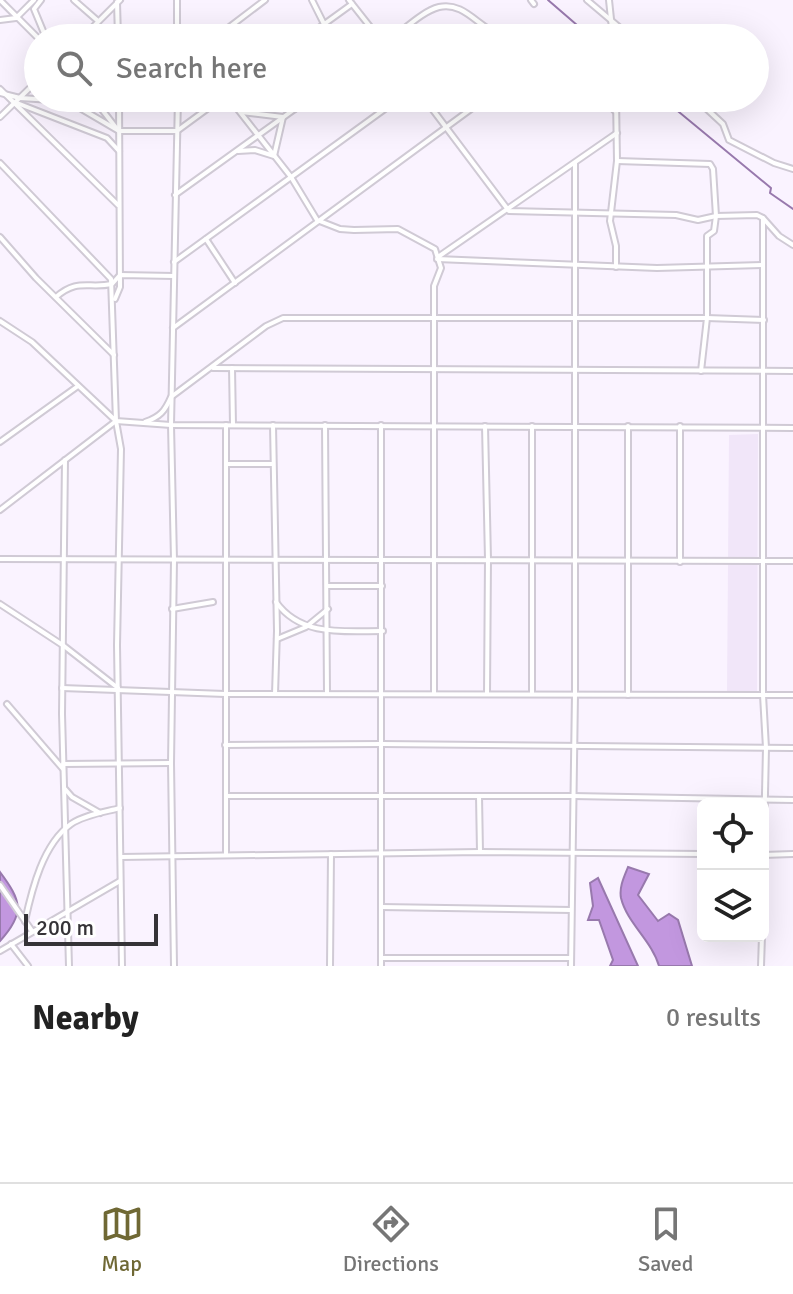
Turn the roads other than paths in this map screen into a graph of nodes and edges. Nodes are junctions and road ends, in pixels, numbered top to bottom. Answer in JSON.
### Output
{"nodes":[{"id":1,"x":0,"y":0,"type":"edge"},
{"id":2,"x":34,"y":0,"type":"edge"},
{"id":3,"x":41,"y":0,"type":"edge"},
{"id":4,"x":74,"y":0,"type":"edge"},
{"id":5,"x":177,"y":0,"type":"edge"},
{"id":6,"x":265,"y":0,"type":"edge"},
{"id":7,"x":312,"y":0,"type":"edge"},
{"id":8,"x":587,"y":0,"type":"edge"},
{"id":9,"x":609,"y":0,"type":"edge"},
{"id":10,"x":119,"y":1,"type":"edge"},
{"id":11,"x":350,"y":2,"type":"edge"},
{"id":12,"x":16,"y":18,"type":"junction"},
{"id":13,"x":0,"y":20,"type":"edge"},
{"id":14,"x":612,"y":20,"type":"junction"},
{"id":15,"x":98,"y":21,"type":"junction"},
{"id":16,"x":40,"y":24,"type":"edge"},
{"id":17,"x":95,"y":24,"type":"edge"},
{"id":18,"x":118,"y":24,"type":"edge"},
{"id":19,"x":177,"y":24,"type":"edge"},
{"id":20,"x":233,"y":24,"type":"edge"},
{"id":21,"x":324,"y":24,"type":"joint"},
{"id":22,"x":368,"y":24,"type":"edge"},
{"id":23,"x":412,"y":24,"type":"edge"},
{"id":24,"x":482,"y":24,"type":"edge"},
{"id":25,"x":612,"y":24,"type":"edge"},
{"id":26,"x":616,"y":24,"type":"edge"},
{"id":27,"x":24,"y":25,"type":"edge"},
{"id":28,"x":0,"y":91,"type":"edge"},
{"id":29,"x":24,"y":94,"type":"edge"},
{"id":30,"x":7,"y":95,"type":"junction"},
{"id":31,"x":20,"y":98,"type":"junction"},
{"id":32,"x":24,"y":98,"type":"edge"},
{"id":33,"x":14,"y":102,"type":"junction"},
{"id":34,"x":24,"y":106,"type":"edge"},
{"id":35,"x":24,"y":112,"type":"edge"},
{"id":36,"x":24,"y":112,"type":"edge"},
{"id":37,"x":40,"y":112,"type":"edge"},
{"id":38,"x":87,"y":112,"type":"edge"},
{"id":39,"x":104,"y":112,"type":"edge"},
{"id":40,"x":119,"y":112,"type":"edge"},
{"id":41,"x":178,"y":112,"type":"edge"},
{"id":42,"x":203,"y":112,"type":"edge"},
{"id":43,"x":240,"y":112,"type":"joint"},
{"id":44,"x":290,"y":112,"type":"edge"},
{"id":45,"x":381,"y":112,"type":"edge"},
{"id":46,"x":435,"y":112,"type":"edge"},
{"id":47,"x":467,"y":112,"type":"edge"},
{"id":48,"x":710,"y":112,"type":"edge"},
{"id":49,"x":617,"y":113,"type":"edge"},
{"id":50,"x":0,"y":117,"type":"edge"},
{"id":51,"x":283,"y":117,"type":"junction"},
{"id":52,"x":446,"y":127,"type":"junction"},
{"id":53,"x":119,"y":131,"type":"junction"},
{"id":54,"x":177,"y":131,"type":"junction"},
{"id":55,"x":617,"y":133,"type":"junction"},
{"id":56,"x":258,"y":135,"type":"junction"},
{"id":57,"x":119,"y":151,"type":"junction"},
{"id":58,"x":236,"y":151,"type":"junction"},
{"id":59,"x":274,"y":156,"type":"junction"},
{"id":60,"x":617,"y":161,"type":"junction"},
{"id":61,"x":0,"y":163,"type":"edge"},
{"id":62,"x":575,"y":163,"type":"junction"},
{"id":63,"x":793,"y":169,"type":"edge"},
{"id":64,"x":291,"y":177,"type":"junction"},
{"id":65,"x":175,"y":195,"type":"junction"},
{"id":66,"x":119,"y":206,"type":"junction"},
{"id":67,"x":509,"y":211,"type":"junction"},
{"id":68,"x":574,"y":213,"type":"junction"},
{"id":69,"x":610,"y":213,"type":"junction"},
{"id":70,"x":716,"y":216,"type":"junction"},
{"id":71,"x":763,"y":218,"type":"junction"},
{"id":72,"x":317,"y":220,"type":"junction"},
{"id":73,"x":0,"y":237,"type":"edge"},
{"id":74,"x":206,"y":239,"type":"junction"},
{"id":75,"x":793,"y":245,"type":"edge"},
{"id":76,"x":437,"y":259,"type":"junction"},
{"id":77,"x":174,"y":262,"type":"junction"},
{"id":78,"x":763,"y":265,"type":"junction"},
{"id":79,"x":574,"y":266,"type":"junction"},
{"id":80,"x":616,"y":267,"type":"junction"},
{"id":81,"x":707,"y":267,"type":"junction"},
{"id":82,"x":120,"y":275,"type":"junction"},
{"id":83,"x":174,"y":276,"type":"junction"},
{"id":84,"x":235,"y":283,"type":"junction"},
{"id":85,"x":112,"y":284,"type":"junction"},
{"id":86,"x":56,"y":298,"type":"junction"},
{"id":87,"x":114,"y":300,"type":"junction"},
{"id":88,"x":575,"y":318,"type":"junction"},
{"id":89,"x":707,"y":318,"type":"junction"},
{"id":90,"x":434,"y":319,"type":"junction"},
{"id":91,"x":764,"y":320,"type":"junction"},
{"id":92,"x":0,"y":321,"type":"edge"},
{"id":93,"x":173,"y":328,"type":"junction"},
{"id":94,"x":114,"y":355,"type":"junction"},
{"id":95,"x":210,"y":368,"type":"junction"},
{"id":96,"x":232,"y":368,"type":"junction"},
{"id":97,"x":576,"y":370,"type":"junction"},
{"id":98,"x":433,"y":371,"type":"junction"},
{"id":99,"x":701,"y":371,"type":"junction"},
{"id":100,"x":763,"y":371,"type":"junction"},
{"id":101,"x":793,"y":371,"type":"edge"},
{"id":102,"x":78,"y":386,"type":"junction"},
{"id":103,"x":171,"y":397,"type":"junction"},
{"id":104,"x":116,"y":421,"type":"junction"},
{"id":105,"x":142,"y":423,"type":"junction"},
{"id":106,"x":171,"y":425,"type":"junction"},
{"id":107,"x":226,"y":425,"type":"junction"},
{"id":108,"x":233,"y":425,"type":"junction"},
{"id":109,"x":273,"y":425,"type":"junction"},
{"id":110,"x":325,"y":425,"type":"junction"},
{"id":111,"x":381,"y":425,"type":"junction"},
{"id":112,"x":434,"y":426,"type":"junction"},
{"id":113,"x":485,"y":426,"type":"junction"},
{"id":114,"x":532,"y":426,"type":"junction"},
{"id":115,"x":575,"y":426,"type":"junction"},
{"id":116,"x":628,"y":426,"type":"junction"},
{"id":117,"x":680,"y":426,"type":"junction"},
{"id":118,"x":765,"y":428,"type":"junction"},
{"id":119,"x":793,"y":428,"type":"edge"},
{"id":120,"x":0,"y":442,"type":"edge"},
{"id":121,"x":65,"y":460,"type":"junction"},
{"id":122,"x":226,"y":464,"type":"junction"},
{"id":123,"x":273,"y":464,"type":"junction"},
{"id":124,"x":0,"y":510,"type":"edge"},
{"id":125,"x":0,"y":559,"type":"edge"},
{"id":126,"x":64,"y":559,"type":"junction"},
{"id":127,"x":120,"y":559,"type":"junction"},
{"id":128,"x":382,"y":559,"type":"junction"},
{"id":129,"x":435,"y":559,"type":"junction"},
{"id":130,"x":488,"y":559,"type":"junction"},
{"id":131,"x":174,"y":560,"type":"junction"},
{"id":132,"x":225,"y":560,"type":"junction"},
{"id":133,"x":274,"y":560,"type":"junction"},
{"id":134,"x":327,"y":560,"type":"junction"},
{"id":135,"x":531,"y":561,"type":"junction"},
{"id":136,"x":573,"y":561,"type":"junction"},
{"id":137,"x":626,"y":561,"type":"junction"},
{"id":138,"x":763,"y":561,"type":"junction"},
{"id":139,"x":793,"y":561,"type":"edge"},
{"id":140,"x":680,"y":562,"type":"junction"},
{"id":141,"x":327,"y":586,"type":"junction"},
{"id":142,"x":382,"y":586,"type":"junction"},
{"id":143,"x":213,"y":602,"type":"dead end"},
{"id":144,"x":276,"y":602,"type":"junction"},
{"id":145,"x":0,"y":604,"type":"edge"},
{"id":146,"x":172,"y":609,"type":"junction"},
{"id":147,"x":328,"y":609,"type":"junction"},
{"id":148,"x":306,"y":627,"type":"junction"},
{"id":149,"x":328,"y":631,"type":"junction"},
{"id":150,"x":383,"y":631,"type":"junction"},
{"id":151,"x":277,"y":639,"type":"junction"},
{"id":152,"x":64,"y":646,"type":"junction"},
{"id":153,"x":62,"y":688,"type":"junction"},
{"id":154,"x":118,"y":688,"type":"junction"},
{"id":155,"x":171,"y":692,"type":"junction"},
{"id":156,"x":327,"y":693,"type":"junction"},
{"id":157,"x":383,"y":693,"type":"junction"},
{"id":158,"x":434,"y":693,"type":"junction"},
{"id":159,"x":225,"y":694,"type":"junction"},
{"id":160,"x":275,"y":694,"type":"junction"},
{"id":161,"x":487,"y":694,"type":"junction"},
{"id":162,"x":532,"y":694,"type":"junction"},
{"id":163,"x":575,"y":694,"type":"junction"},
{"id":164,"x":628,"y":695,"type":"junction"},
{"id":165,"x":764,"y":695,"type":"junction"},
{"id":166,"x":793,"y":695,"type":"edge"},
{"id":167,"x":7,"y":704,"type":"dead end"},
{"id":168,"x":382,"y":744,"type":"junction"},
{"id":169,"x":225,"y":745,"type":"junction"},
{"id":170,"x":574,"y":745,"type":"junction"},
{"id":171,"x":766,"y":748,"type":"junction"},
{"id":172,"x":793,"y":748,"type":"edge"},
{"id":173,"x":119,"y":763,"type":"junction"},
{"id":174,"x":171,"y":763,"type":"junction"},
{"id":175,"x":63,"y":766,"type":"junction"},
{"id":176,"x":64,"y":787,"type":"junction"},
{"id":177,"x":226,"y":796,"type":"junction"},
{"id":178,"x":479,"y":796,"type":"junction"},
{"id":179,"x":573,"y":796,"type":"junction"},
{"id":180,"x":382,"y":797,"type":"junction"},
{"id":181,"x":766,"y":798,"type":"edge"},
{"id":182,"x":697,"y":799,"type":"edge"},
{"id":183,"x":769,"y":800,"type":"edge"},
{"id":184,"x":793,"y":800,"type":"edge"},
{"id":185,"x":120,"y":808,"type":"junction"},
{"id":186,"x":100,"y":813,"type":"junction"},
{"id":187,"x":66,"y":830,"type":"junction"},
{"id":188,"x":480,"y":852,"type":"junction"},
{"id":189,"x":572,"y":852,"type":"junction"},
{"id":190,"x":331,"y":854,"type":"junction"},
{"id":191,"x":382,"y":854,"type":"junction"},
{"id":192,"x":697,"y":854,"type":"edge"},
{"id":193,"x":793,"y":854,"type":"edge"},
{"id":194,"x":226,"y":855,"type":"junction"},
{"id":195,"x":769,"y":855,"type":"edge"},
{"id":196,"x":172,"y":856,"type":"junction"},
{"id":197,"x":121,"y":857,"type":"junction"},
{"id":198,"x":120,"y":881,"type":"junction"},
{"id":199,"x":0,"y":885,"type":"edge"},
{"id":200,"x":381,"y":907,"type":"junction"},
{"id":201,"x":69,"y":909,"type":"junction"},
{"id":202,"x":571,"y":910,"type":"junction"},
{"id":203,"x":25,"y":921,"type":"junction"},
{"id":204,"x":32,"y":931,"type":"junction"},
{"id":205,"x":762,"y":942,"type":"edge"},
{"id":206,"x":11,"y":944,"type":"junction"},
{"id":207,"x":0,"y":951,"type":"edge"},
{"id":208,"x":381,"y":958,"type":"junction"},
{"id":209,"x":571,"y":958,"type":"junction"},
{"id":210,"x":28,"y":966,"type":"edge"},
{"id":211,"x":69,"y":966,"type":"edge"},
{"id":212,"x":122,"y":966,"type":"edge"},
{"id":213,"x":174,"y":966,"type":"edge"},
{"id":214,"x":330,"y":966,"type":"edge"},
{"id":215,"x":381,"y":966,"type":"edge"},
{"id":216,"x":571,"y":966,"type":"edge"},
{"id":217,"x":761,"y":966,"type":"edge"}],
"edges":[{"from":1,"to":12,"type":"street"},
{"from":2,"to":12,"type":"street"},
{"from":3,"to":16,"type":"street"},
{"from":4,"to":15,"type":"street"},
{"from":5,"to":19,"type":"street"},
{"from":6,"to":20,"type":"street"},
{"from":7,"to":21,"type":"street"},
{"from":8,"to":14,"type":"street"},
{"from":9,"to":14,"type":"street"},
{"from":10,"to":15,"type":"street"},
{"from":10,"to":18,"type":"street"},
{"from":11,"to":21,"type":"street"},
{"from":11,"to":22,"type":"street"},
{"from":12,"to":13,"type":"street"},
{"from":12,"to":27,"type":"street"},
{"from":14,"to":25,"type":"street"},
{"from":14,"to":26,"type":"street"},
{"from":15,"to":17,"type":"street"},
{"from":23,"to":24,"type":"street"},
{"from":28,"to":30,"type":"street"},
{"from":29,"to":31,"type":"street"},
{"from":30,"to":31,"type":"street"},
{"from":30,"to":33,"type":"street"},
{"from":31,"to":32,"type":"street"},
{"from":31,"to":33,"type":"street"},
{"from":33,"to":34,"type":"street"},
{"from":33,"to":35,"type":"street"},
{"from":33,"to":50,"type":"street"},
{"from":36,"to":66,"type":"street"},
{"from":37,"to":57,"type":"street"},
{"from":38,"to":53,"type":"street"},
{"from":39,"to":53,"type":"street"},
{"from":40,"to":53,"type":"street"},
{"from":41,"to":54,"type":"street"},
{"from":42,"to":54,"type":"street"},
{"from":43,"to":51,"type":"street"},
{"from":43,"to":56,"type":"street"},
{"from":44,"to":51,"type":"street"},
{"from":45,"to":64,"type":"street"},
{"from":46,"to":52,"type":"street"},
{"from":47,"to":52,"type":"street"},
{"from":48,"to":63,"type":"street"},
{"from":49,"to":55,"type":"street"},
{"from":51,"to":56,"type":"street"},
{"from":51,"to":59,"type":"street"},
{"from":52,"to":67,"type":"street"},
{"from":52,"to":72,"type":"street"},
{"from":53,"to":54,"type":"street"},
{"from":53,"to":57,"type":"street"},
{"from":54,"to":65,"type":"street"},
{"from":55,"to":60,"type":"street"},
{"from":55,"to":62,"type":"street"},
{"from":56,"to":58,"type":"street"},
{"from":56,"to":59,"type":"street"},
{"from":57,"to":66,"type":"street"},
{"from":58,"to":59,"type":"street"},
{"from":58,"to":65,"type":"street"},
{"from":59,"to":64,"type":"street"},
{"from":60,"to":69,"type":"street"},
{"from":60,"to":70,"type":"street"},
{"from":61,"to":85,"type":"street"},
{"from":62,"to":67,"type":"street"},
{"from":62,"to":68,"type":"street"},
{"from":64,"to":72,"type":"street"},
{"from":64,"to":74,"type":"street"},
{"from":65,"to":77,"type":"street"},
{"from":66,"to":82,"type":"street"},
{"from":67,"to":68,"type":"street"},
{"from":67,"to":76,"type":"street"},
{"from":68,"to":69,"type":"street"},
{"from":68,"to":79,"type":"street"},
{"from":69,"to":70,"type":"street"},
{"from":69,"to":80,"type":"street"},
{"from":70,"to":71,"type":"street"},
{"from":70,"to":81,"type":"street"},
{"from":71,"to":75,"type":"street"},
{"from":71,"to":78,"type":"street"},
{"from":72,"to":76,"type":"street"},
{"from":72,"to":84,"type":"street"},
{"from":73,"to":86,"type":"street"},
{"from":74,"to":77,"type":"street"},
{"from":74,"to":84,"type":"street"},
{"from":76,"to":79,"type":"street"},
{"from":76,"to":90,"type":"street"},
{"from":77,"to":83,"type":"street"},
{"from":78,"to":81,"type":"street"},
{"from":78,"to":91,"type":"street"},
{"from":79,"to":80,"type":"street"},
{"from":79,"to":88,"type":"street"},
{"from":80,"to":81,"type":"street"},
{"from":81,"to":89,"type":"street"},
{"from":82,"to":83,"type":"street"},
{"from":82,"to":85,"type":"street"},
{"from":82,"to":87,"type":"street"},
{"from":83,"to":93,"type":"street"},
{"from":84,"to":93,"type":"street"},
{"from":85,"to":86,"type":"street"},
{"from":85,"to":87,"type":"street"},
{"from":86,"to":94,"type":"street"},
{"from":87,"to":94,"type":"street"},
{"from":88,"to":89,"type":"street"},
{"from":88,"to":90,"type":"street"},
{"from":88,"to":97,"type":"street"},
{"from":89,"to":91,"type":"street"},
{"from":89,"to":99,"type":"street"},
{"from":90,"to":95,"type":"street"},
{"from":90,"to":98,"type":"street"},
{"from":91,"to":100,"type":"street"},
{"from":92,"to":102,"type":"street"},
{"from":93,"to":103,"type":"street"},
{"from":94,"to":104,"type":"street"},
{"from":95,"to":96,"type":"street"},
{"from":95,"to":103,"type":"street"},
{"from":96,"to":98,"type":"street"},
{"from":96,"to":108,"type":"street"},
{"from":97,"to":98,"type":"street"},
{"from":97,"to":99,"type":"street"},
{"from":97,"to":115,"type":"street"},
{"from":98,"to":112,"type":"street"},
{"from":99,"to":100,"type":"street"},
{"from":100,"to":101,"type":"street"},
{"from":100,"to":118,"type":"street"},
{"from":102,"to":104,"type":"street"},
{"from":102,"to":120,"type":"street"},
{"from":103,"to":105,"type":"street"},
{"from":103,"to":106,"type":"street"},
{"from":104,"to":105,"type":"street"},
{"from":104,"to":121,"type":"street"},
{"from":104,"to":127,"type":"street"},
{"from":105,"to":106,"type":"street"},
{"from":106,"to":107,"type":"street"},
{"from":106,"to":131,"type":"street"},
{"from":107,"to":108,"type":"street"},
{"from":107,"to":122,"type":"street"},
{"from":108,"to":109,"type":"street"},
{"from":109,"to":110,"type":"street"},
{"from":109,"to":123,"type":"street"},
{"from":110,"to":111,"type":"street"},
{"from":110,"to":134,"type":"street"},
{"from":111,"to":112,"type":"street"},
{"from":111,"to":128,"type":"street"},
{"from":112,"to":113,"type":"street"},
{"from":112,"to":129,"type":"street"},
{"from":113,"to":114,"type":"street"},
{"from":113,"to":130,"type":"street"},
{"from":114,"to":115,"type":"street"},
{"from":114,"to":135,"type":"street"},
{"from":115,"to":116,"type":"street"},
{"from":115,"to":136,"type":"street"},
{"from":116,"to":117,"type":"street"},
{"from":116,"to":137,"type":"street"},
{"from":117,"to":118,"type":"street"},
{"from":117,"to":140,"type":"street"},
{"from":118,"to":119,"type":"street"},
{"from":118,"to":138,"type":"street"},
{"from":121,"to":124,"type":"street"},
{"from":121,"to":126,"type":"street"},
{"from":122,"to":123,"type":"street"},
{"from":122,"to":132,"type":"street"},
{"from":123,"to":133,"type":"street"},
{"from":125,"to":126,"type":"street"},
{"from":126,"to":127,"type":"street"},
{"from":126,"to":152,"type":"street"},
{"from":127,"to":131,"type":"street"},
{"from":127,"to":154,"type":"street"},
{"from":128,"to":129,"type":"street"},
{"from":128,"to":134,"type":"street"},
{"from":128,"to":142,"type":"street"},
{"from":129,"to":130,"type":"street"},
{"from":129,"to":158,"type":"street"},
{"from":130,"to":135,"type":"street"},
{"from":130,"to":161,"type":"street"},
{"from":131,"to":132,"type":"street"},
{"from":131,"to":146,"type":"street"},
{"from":132,"to":133,"type":"street"},
{"from":132,"to":159,"type":"street"},
{"from":133,"to":134,"type":"street"},
{"from":133,"to":144,"type":"street"},
{"from":134,"to":141,"type":"street"},
{"from":135,"to":136,"type":"street"},
{"from":135,"to":162,"type":"street"},
{"from":136,"to":137,"type":"street"},
{"from":136,"to":163,"type":"street"},
{"from":137,"to":140,"type":"street"},
{"from":137,"to":164,"type":"street"},
{"from":138,"to":139,"type":"street"},
{"from":138,"to":140,"type":"street"},
{"from":138,"to":165,"type":"street"},
{"from":141,"to":142,"type":"street"},
{"from":141,"to":147,"type":"street"},
{"from":142,"to":150,"type":"street"},
{"from":143,"to":146,"type":"street"},
{"from":144,"to":148,"type":"street"},
{"from":144,"to":151,"type":"street"},
{"from":145,"to":152,"type":"street"},
{"from":146,"to":155,"type":"street"},
{"from":147,"to":148,"type":"street"},
{"from":147,"to":149,"type":"street"},
{"from":148,"to":149,"type":"street"},
{"from":148,"to":151,"type":"street"},
{"from":149,"to":150,"type":"street"},
{"from":149,"to":156,"type":"street"},
{"from":150,"to":157,"type":"street"},
{"from":151,"to":160,"type":"street"},
{"from":152,"to":153,"type":"street"},
{"from":152,"to":154,"type":"street"},
{"from":153,"to":154,"type":"street"},
{"from":153,"to":175,"type":"street"},
{"from":154,"to":155,"type":"street"},
{"from":154,"to":173,"type":"street"},
{"from":155,"to":159,"type":"street"},
{"from":155,"to":174,"type":"street"},
{"from":156,"to":157,"type":"street"},
{"from":156,"to":160,"type":"street"},
{"from":157,"to":158,"type":"street"},
{"from":157,"to":168,"type":"street"},
{"from":158,"to":161,"type":"street"},
{"from":159,"to":160,"type":"street"},
{"from":159,"to":169,"type":"street"},
{"from":161,"to":162,"type":"street"},
{"from":162,"to":163,"type":"street"},
{"from":163,"to":164,"type":"street"},
{"from":163,"to":170,"type":"street"},
{"from":164,"to":165,"type":"street"},
{"from":165,"to":166,"type":"street"},
{"from":165,"to":171,"type":"street"},
{"from":167,"to":175,"type":"street"},
{"from":168,"to":169,"type":"street"},
{"from":168,"to":170,"type":"street"},
{"from":168,"to":180,"type":"street"},
{"from":169,"to":177,"type":"street"},
{"from":170,"to":171,"type":"street"},
{"from":170,"to":179,"type":"street"},
{"from":171,"to":172,"type":"street"},
{"from":171,"to":181,"type":"street"},
{"from":173,"to":174,"type":"street"},
{"from":173,"to":175,"type":"street"},
{"from":173,"to":185,"type":"street"},
{"from":174,"to":196,"type":"street"},
{"from":175,"to":176,"type":"street"},
{"from":176,"to":186,"type":"street"},
{"from":176,"to":187,"type":"street"},
{"from":177,"to":180,"type":"street"},
{"from":177,"to":194,"type":"street"},
{"from":178,"to":179,"type":"street"},
{"from":178,"to":180,"type":"street"},
{"from":178,"to":188,"type":"street"},
{"from":179,"to":182,"type":"street"},
{"from":179,"to":189,"type":"street"},
{"from":180,"to":191,"type":"street"},
{"from":183,"to":184,"type":"street"},
{"from":185,"to":186,"type":"street"},
{"from":185,"to":197,"type":"street"},
{"from":186,"to":187,"type":"street"},
{"from":187,"to":201,"type":"street"},
{"from":187,"to":203,"type":"street"},
{"from":188,"to":189,"type":"street"},
{"from":188,"to":191,"type":"street"},
{"from":189,"to":192,"type":"street"},
{"from":189,"to":202,"type":"street"},
{"from":190,"to":191,"type":"street"},
{"from":190,"to":194,"type":"street"},
{"from":190,"to":214,"type":"street"},
{"from":191,"to":200,"type":"street"},
{"from":193,"to":195,"type":"street"},
{"from":194,"to":196,"type":"street"},
{"from":196,"to":197,"type":"street"},
{"from":196,"to":213,"type":"street"},
{"from":197,"to":198,"type":"street"},
{"from":198,"to":201,"type":"street"},
{"from":198,"to":212,"type":"street"},
{"from":199,"to":203,"type":"street"},
{"from":200,"to":202,"type":"street"},
{"from":200,"to":208,"type":"street"},
{"from":201,"to":204,"type":"street"},
{"from":201,"to":211,"type":"street"},
{"from":202,"to":209,"type":"street"},
{"from":203,"to":204,"type":"street"},
{"from":204,"to":206,"type":"street"},
{"from":205,"to":217,"type":"street"},
{"from":206,"to":207,"type":"street"},
{"from":206,"to":210,"type":"street"},
{"from":208,"to":209,"type":"street"},
{"from":208,"to":215,"type":"street"},
{"from":209,"to":216,"type":"street"}]}
